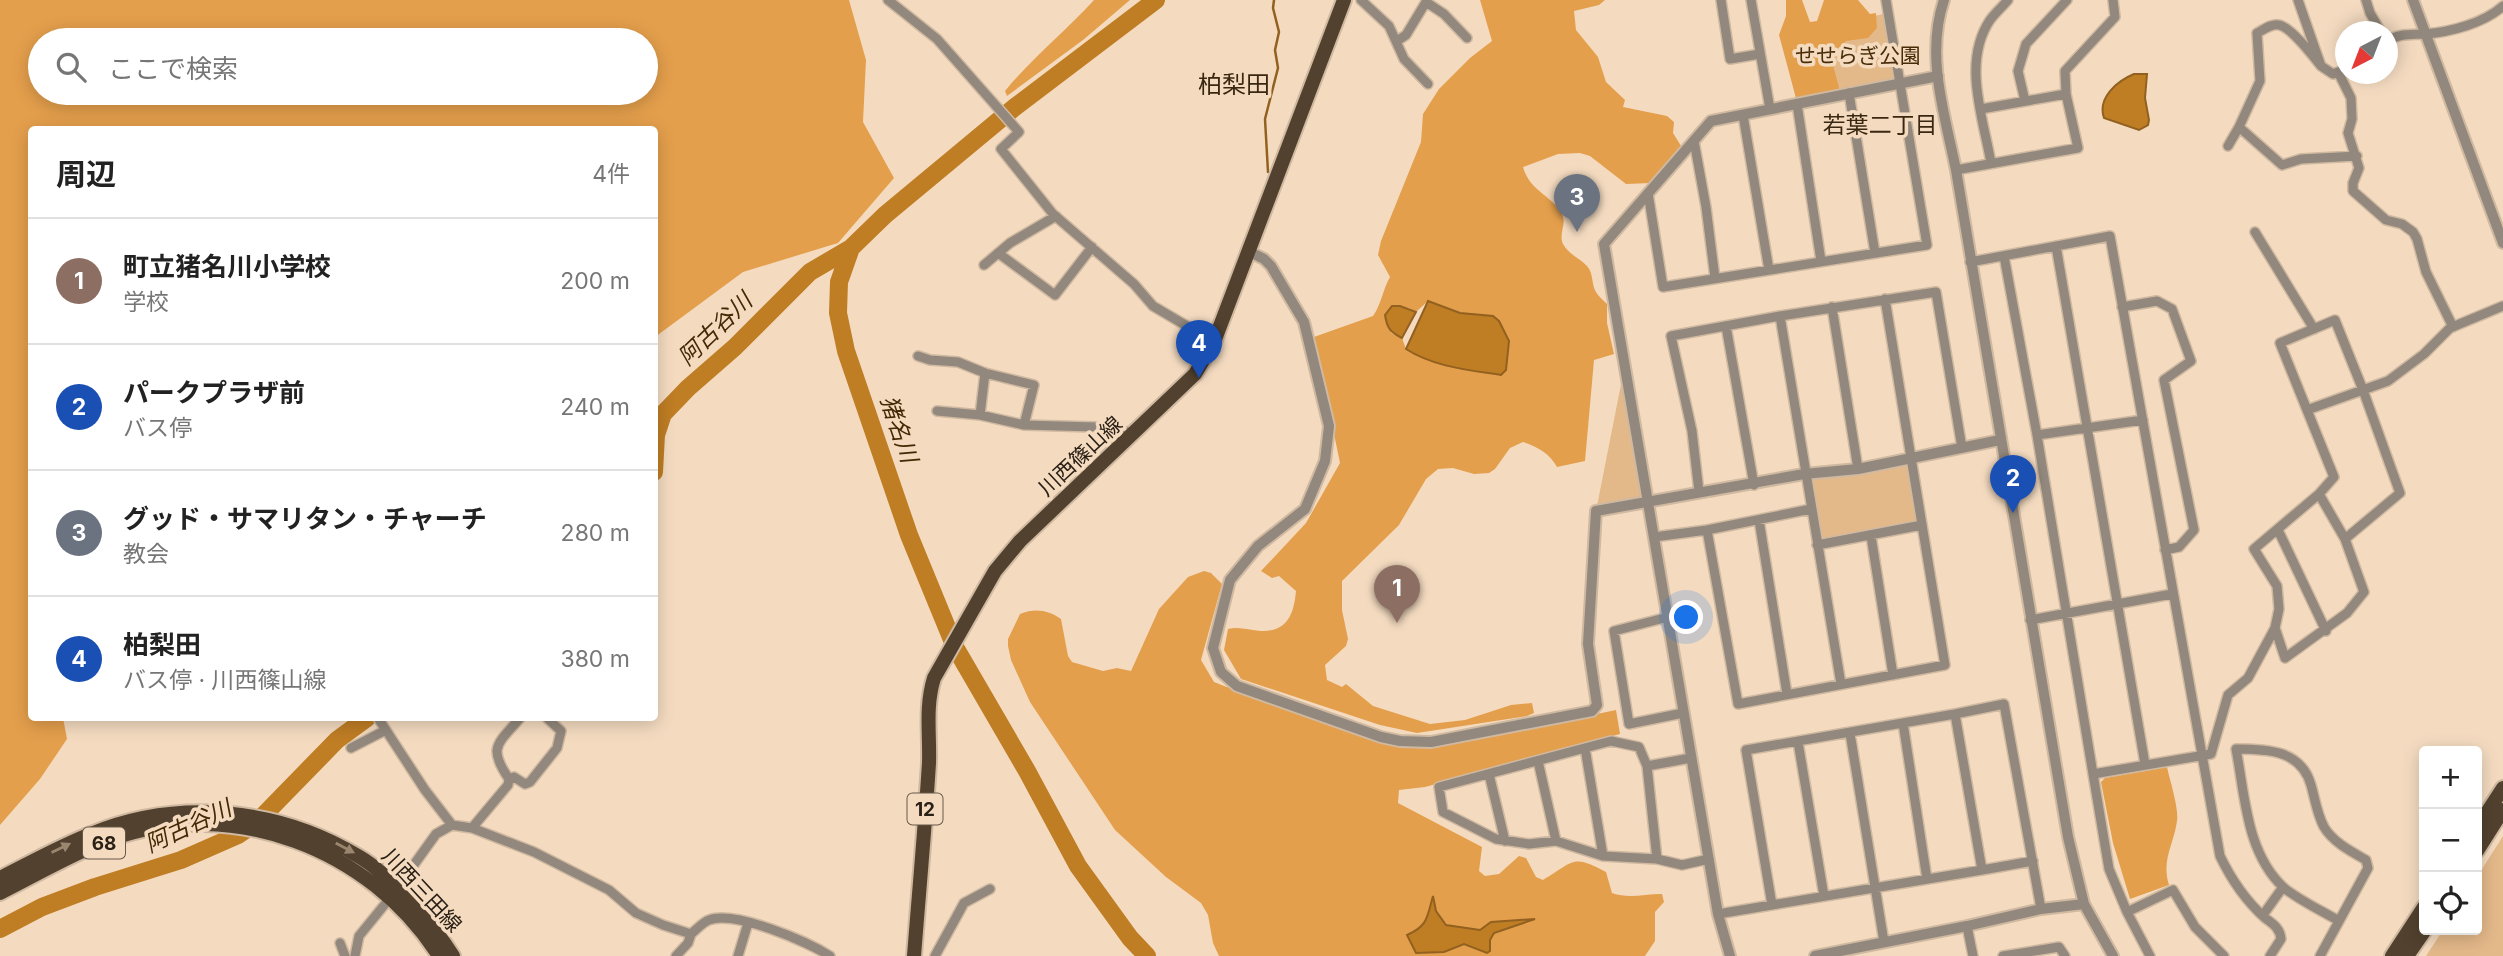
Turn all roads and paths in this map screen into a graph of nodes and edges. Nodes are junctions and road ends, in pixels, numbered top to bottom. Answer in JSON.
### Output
{"nodes":[{"id":1,"x":888,"y":0,"type":"edge"},
{"id":2,"x":1344,"y":0,"type":"edge"},
{"id":3,"x":1360,"y":0,"type":"edge"},
{"id":4,"x":1721,"y":0,"type":"edge"},
{"id":5,"x":1751,"y":0,"type":"edge"},
{"id":6,"x":1886,"y":0,"type":"edge"},
{"id":7,"x":1944,"y":0,"type":"edge"},
{"id":8,"x":2008,"y":0,"type":"edge"},
{"id":9,"x":2067,"y":0,"type":"edge"},
{"id":10,"x":2113,"y":0,"type":"edge"},
{"id":11,"x":2298,"y":0,"type":"edge"},
{"id":12,"x":2367,"y":0,"type":"edge"},
{"id":13,"x":2413,"y":0,"type":"edge"},
{"id":14,"x":2503,"y":6,"type":"edge"},
{"id":15,"x":2375,"y":21,"type":"edge"},
{"id":16,"x":2427,"y":34,"type":"junction"},
{"id":17,"x":2398,"y":36,"type":"edge"},
{"id":18,"x":1467,"y":38,"type":"dead end"},
{"id":19,"x":1397,"y":41,"type":"junction"},
{"id":20,"x":1760,"y":54,"type":"junction"},
{"id":21,"x":2321,"y":66,"type":"junction"},
{"id":22,"x":2335,"y":72,"type":"edge"},
{"id":23,"x":1938,"y":76,"type":"junction"},
{"id":24,"x":1899,"y":83,"type":"junction"},
{"id":25,"x":1429,"y":84,"type":"dead end"},
{"id":26,"x":2346,"y":84,"type":"edge"},
{"id":27,"x":1849,"y":93,"type":"junction"},
{"id":28,"x":2066,"y":94,"type":"junction"},
{"id":29,"x":2025,"y":100,"type":"junction"},
{"id":30,"x":1797,"y":104,"type":"junction"},
{"id":31,"x":1770,"y":109,"type":"junction"},
{"id":32,"x":1981,"y":109,"type":"junction"},
{"id":33,"x":1743,"y":115,"type":"junction"},
{"id":34,"x":2239,"y":127,"type":"junction"},
{"id":35,"x":1694,"y":141,"type":"junction"},
{"id":36,"x":2228,"y":146,"type":"dead end"},
{"id":37,"x":2357,"y":156,"type":"junction"},
{"id":38,"x":1990,"y":163,"type":"junction"},
{"id":39,"x":1956,"y":170,"type":"junction"},
{"id":40,"x":1648,"y":193,"type":"junction"},
{"id":41,"x":1056,"y":216,"type":"junction"},
{"id":42,"x":2255,"y":232,"type":"dead end"},
{"id":43,"x":2503,"y":243,"type":"edge"},
{"id":44,"x":2056,"y":246,"type":"junction"},
{"id":45,"x":1092,"y":247,"type":"junction"},
{"id":46,"x":1248,"y":251,"type":"junction"},
{"id":47,"x":998,"y":253,"type":"junction"},
{"id":48,"x":1875,"y":253,"type":"junction"},
{"id":49,"x":2004,"y":256,"type":"junction"},
{"id":50,"x":1821,"y":261,"type":"junction"},
{"id":51,"x":1970,"y":262,"type":"junction"},
{"id":52,"x":984,"y":265,"type":"dead end"},
{"id":53,"x":1769,"y":270,"type":"junction"},
{"id":54,"x":1715,"y":278,"type":"junction"},
{"id":55,"x":1885,"y":299,"type":"junction"},
{"id":56,"x":2503,"y":306,"type":"edge"},
{"id":57,"x":1832,"y":307,"type":"junction"},
{"id":58,"x":2122,"y":307,"type":"junction"},
{"id":59,"x":1780,"y":316,"type":"junction"},
{"id":60,"x":1726,"y":326,"type":"junction"},
{"id":61,"x":2453,"y":327,"type":"junction"},
{"id":62,"x":2314,"y":329,"type":"junction"},
{"id":63,"x":1214,"y":342,"type":"junction"},
{"id":64,"x":918,"y":356,"type":"dead end"},
{"id":65,"x":985,"y":373,"type":"junction"},
{"id":66,"x":2363,"y":390,"type":"junction"},
{"id":67,"x":2307,"y":410,"type":"junction"},
{"id":68,"x":937,"y":411,"type":"dead end"},
{"id":69,"x":980,"y":415,"type":"junction"},
{"id":70,"x":2143,"y":420,"type":"junction"},
{"id":71,"x":1024,"y":425,"type":"junction"},
{"id":72,"x":2086,"y":427,"type":"junction"},
{"id":73,"x":1135,"y":433,"type":"junction"},
{"id":74,"x":2037,"y":435,"type":"junction"},
{"id":75,"x":2000,"y":440,"type":"junction"},
{"id":76,"x":1962,"y":448,"type":"junction"},
{"id":77,"x":1911,"y":458,"type":"junction"},
{"id":78,"x":1858,"y":469,"type":"junction"},
{"id":79,"x":1804,"y":474,"type":"junction"},
{"id":80,"x":1754,"y":485,"type":"junction"},
{"id":81,"x":1699,"y":492,"type":"junction"},
{"id":82,"x":2319,"y":494,"type":"junction"},
{"id":83,"x":1649,"y":502,"type":"junction"},
{"id":84,"x":1811,"y":509,"type":"junction"},
{"id":85,"x":1759,"y":520,"type":"junction"},
{"id":86,"x":1922,"y":525,"type":"junction"},
{"id":87,"x":1707,"y":530,"type":"junction"},
{"id":88,"x":2278,"y":530,"type":"junction"},
{"id":89,"x":1871,"y":536,"type":"junction"},
{"id":90,"x":1654,"y":537,"type":"junction"},
{"id":91,"x":2345,"y":539,"type":"junction"},
{"id":92,"x":1817,"y":545,"type":"junction"},
{"id":93,"x":2165,"y":550,"type":"junction"},
{"id":94,"x":2172,"y":594,"type":"junction"},
{"id":95,"x":2118,"y":604,"type":"junction"},
{"id":96,"x":2066,"y":613,"type":"junction"},
{"id":97,"x":1668,"y":617,"type":"junction"},
{"id":98,"x":2030,"y":620,"type":"junction"},
{"id":99,"x":2275,"y":628,"type":"junction"},
{"id":100,"x":2326,"y":631,"type":"junction"},
{"id":101,"x":1893,"y":675,"type":"junction"},
{"id":102,"x":1841,"y":684,"type":"junction"},
{"id":103,"x":1787,"y":694,"type":"junction"},
{"id":104,"x":1683,"y":713,"type":"junction"},
{"id":105,"x":1955,"y":714,"type":"junction"},
{"id":106,"x":518,"y":721,"type":"edge"},
{"id":107,"x":550,"y":721,"type":"edge"},
{"id":108,"x":1903,"y":723,"type":"junction"},
{"id":109,"x":382,"y":724,"type":"edge"},
{"id":110,"x":1850,"y":733,"type":"junction"},
{"id":111,"x":1798,"y":742,"type":"junction"},
{"id":112,"x":351,"y":748,"type":"dead end"},
{"id":113,"x":1585,"y":748,"type":"junction"},
{"id":114,"x":2201,"y":756,"type":"junction"},
{"id":115,"x":1691,"y":758,"type":"junction"},
{"id":116,"x":1538,"y":761,"type":"junction"},
{"id":117,"x":2145,"y":764,"type":"junction"},
{"id":118,"x":1647,"y":766,"type":"junction"},
{"id":119,"x":1489,"y":774,"type":"junction"},
{"id":120,"x":2093,"y":774,"type":"junction"},
{"id":121,"x":509,"y":779,"type":"junction"},
{"id":122,"x":2503,"y":788,"type":"edge"},
{"id":123,"x":2503,"y":810,"type":"edge"},
{"id":124,"x":2482,"y":820,"type":"edge"},
{"id":125,"x":452,"y":825,"type":"junction"},
{"id":126,"x":472,"y":828,"type":"junction"},
{"id":127,"x":1505,"y":841,"type":"junction"},
{"id":128,"x":1556,"y":841,"type":"junction"},
{"id":129,"x":2482,"y":843,"type":"edge"},
{"id":130,"x":1603,"y":856,"type":"junction"},
{"id":131,"x":1657,"y":859,"type":"junction"},
{"id":132,"x":1709,"y":859,"type":"junction"},
{"id":133,"x":2033,"y":861,"type":"junction"},
{"id":134,"x":1982,"y":870,"type":"junction"},
{"id":135,"x":0,"y":878,"type":"edge"},
{"id":136,"x":1927,"y":879,"type":"junction"},
{"id":137,"x":2283,"y":887,"type":"junction"},
{"id":138,"x":1876,"y":888,"type":"junction"},
{"id":139,"x":990,"y":889,"type":"dead end"},
{"id":140,"x":0,"y":893,"type":"edge"},
{"id":141,"x":394,"y":893,"type":"junction"},
{"id":142,"x":1824,"y":897,"type":"junction"},
{"id":143,"x":2084,"y":904,"type":"junction"},
{"id":144,"x":1772,"y":905,"type":"junction"},
{"id":145,"x":2042,"y":909,"type":"junction"},
{"id":146,"x":2127,"y":912,"type":"junction"},
{"id":147,"x":1718,"y":914,"type":"junction"},
{"id":148,"x":2263,"y":915,"type":"junction"},
{"id":149,"x":2419,"y":916,"type":"edge"},
{"id":150,"x":2339,"y":921,"type":"junction"},
{"id":151,"x":748,"y":923,"type":"junction"},
{"id":152,"x":1967,"y":926,"type":"junction"},
{"id":153,"x":691,"y":934,"type":"junction"},
{"id":154,"x":2422,"y":935,"type":"edge"},
{"id":155,"x":1884,"y":942,"type":"junction"},
{"id":156,"x":340,"y":943,"type":"dead end"},
{"id":157,"x":742,"y":954,"type":"edge"},
{"id":158,"x":345,"y":956,"type":"edge"},
{"id":159,"x":355,"y":956,"type":"edge"},
{"id":160,"x":439,"y":956,"type":"edge"},
{"id":161,"x":453,"y":956,"type":"edge"},
{"id":162,"x":677,"y":956,"type":"edge"},
{"id":163,"x":830,"y":956,"type":"edge"},
{"id":164,"x":914,"y":956,"type":"edge"},
{"id":165,"x":935,"y":956,"type":"edge"},
{"id":166,"x":1730,"y":956,"type":"edge"},
{"id":167,"x":1815,"y":956,"type":"edge"},
{"id":168,"x":1973,"y":956,"type":"edge"},
{"id":169,"x":2003,"y":956,"type":"edge"},
{"id":170,"x":2065,"y":956,"type":"edge"},
{"id":171,"x":2113,"y":956,"type":"edge"},
{"id":172,"x":2150,"y":956,"type":"edge"},
{"id":173,"x":2224,"y":956,"type":"edge"},
{"id":174,"x":2270,"y":956,"type":"edge"},
{"id":175,"x":2320,"y":956,"type":"edge"},
{"id":176,"x":2392,"y":956,"type":"edge"},
{"id":177,"x":2407,"y":956,"type":"edge"}],
"edges":[{"from":1,"to":41,"type":"street"},
{"from":2,"to":46,"type":"main road","name":"川西篠山線","number":"12"},
{"from":3,"to":19,"type":"street"},
{"from":4,"to":20,"type":"street"},
{"from":5,"to":20,"type":"street"},
{"from":6,"to":24,"type":"street"},
{"from":7,"to":23,"type":"street"},
{"from":8,"to":32,"type":"street"},
{"from":9,"to":29,"type":"street"},
{"from":10,"to":28,"type":"street"},
{"from":11,"to":21,"type":"street"},
{"from":12,"to":15,"type":"street"},
{"from":13,"to":16,"type":"street"},
{"from":14,"to":16,"type":"street"},
{"from":16,"to":17,"type":"street"},
{"from":16,"to":43,"type":"street"},
{"from":18,"to":19,"type":"street"},
{"from":19,"to":25,"type":"street"},
{"from":20,"to":31,"type":"street"},
{"from":21,"to":22,"type":"street"},
{"from":21,"to":34,"type":"street"},
{"from":23,"to":24,"type":"street"},
{"from":23,"to":39,"type":"street"},
{"from":24,"to":27,"type":"street"},
{"from":24,"to":48,"type":"street"},
{"from":26,"to":37,"type":"street"},
{"from":27,"to":30,"type":"street"},
{"from":27,"to":48,"type":"street"},
{"from":28,"to":29,"type":"street"},
{"from":28,"to":38,"type":"street"},
{"from":29,"to":32,"type":"street"},
{"from":30,"to":31,"type":"street"},
{"from":30,"to":50,"type":"street"},
{"from":31,"to":33,"type":"street"},
{"from":32,"to":38,"type":"street"},
{"from":33,"to":35,"type":"street"},
{"from":33,"to":53,"type":"street"},
{"from":34,"to":36,"type":"street"},
{"from":34,"to":37,"type":"street"},
{"from":35,"to":40,"type":"street"},
{"from":35,"to":54,"type":"street"},
{"from":37,"to":61,"type":"street"},
{"from":38,"to":39,"type":"street"},
{"from":39,"to":51,"type":"street"},
{"from":40,"to":54,"type":"street"},
{"from":40,"to":83,"type":"street"},
{"from":41,"to":45,"type":"street"},
{"from":41,"to":47,"type":"street"},
{"from":42,"to":62,"type":"street"},
{"from":44,"to":49,"type":"street"},
{"from":44,"to":58,"type":"street"},
{"from":44,"to":72,"type":"street"},
{"from":45,"to":47,"type":"street"},
{"from":45,"to":63,"type":"street"},
{"from":46,"to":63,"type":"main road","name":"川西篠山線","number":"12"},
{"from":46,"to":83,"type":"street"},
{"from":47,"to":52,"type":"street"},
{"from":48,"to":50,"type":"street"},
{"from":49,"to":51,"type":"street"},
{"from":49,"to":74,"type":"street"},
{"from":50,"to":53,"type":"street"},
{"from":51,"to":75,"type":"street"},
{"from":53,"to":54,"type":"street"},
{"from":55,"to":57,"type":"street"},
{"from":55,"to":76,"type":"street"},
{"from":55,"to":77,"type":"street"},
{"from":56,"to":61,"type":"street"},
{"from":57,"to":59,"type":"street"},
{"from":57,"to":78,"type":"street"},
{"from":58,"to":70,"type":"street"},
{"from":58,"to":93,"type":"street"},
{"from":59,"to":60,"type":"street"},
{"from":59,"to":79,"type":"street"},
{"from":60,"to":80,"type":"street"},
{"from":60,"to":81,"type":"street"},
{"from":61,"to":66,"type":"street"},
{"from":62,"to":66,"type":"street"},
{"from":62,"to":67,"type":"street"},
{"from":63,"to":73,"type":"main road","name":"川西篠山線","number":"12"},
{"from":64,"to":65,"type":"street"},
{"from":65,"to":69,"type":"street"},
{"from":65,"to":71,"type":"street"},
{"from":66,"to":67,"type":"street"},
{"from":66,"to":91,"type":"street"},
{"from":67,"to":82,"type":"street"},
{"from":68,"to":69,"type":"street"},
{"from":69,"to":71,"type":"street"},
{"from":70,"to":72,"type":"street"},
{"from":70,"to":93,"type":"street"},
{"from":71,"to":73,"type":"street"},
{"from":72,"to":74,"type":"street"},
{"from":72,"to":95,"type":"street"},
{"from":73,"to":164,"type":"main road","name":"川西篠山線","number":"12"},
{"from":74,"to":96,"type":"street"},
{"from":75,"to":76,"type":"street"},
{"from":75,"to":98,"type":"street"},
{"from":76,"to":77,"type":"street"},
{"from":77,"to":78,"type":"street"},
{"from":77,"to":86,"type":"street"},
{"from":78,"to":79,"type":"street"},
{"from":79,"to":80,"type":"street"},
{"from":79,"to":84,"type":"street"},
{"from":80,"to":81,"type":"street"},
{"from":81,"to":83,"type":"street"},
{"from":82,"to":88,"type":"street"},
{"from":82,"to":91,"type":"street"},
{"from":83,"to":90,"type":"street"},
{"from":84,"to":85,"type":"street"},
{"from":84,"to":92,"type":"street"},
{"from":85,"to":87,"type":"street"},
{"from":85,"to":103,"type":"street"},
{"from":86,"to":89,"type":"street"},
{"from":86,"to":101,"type":"street"},
{"from":87,"to":90,"type":"street"},
{"from":87,"to":103,"type":"street"},
{"from":88,"to":99,"type":"street"},
{"from":88,"to":100,"type":"street"},
{"from":89,"to":92,"type":"street"},
{"from":89,"to":101,"type":"street"},
{"from":90,"to":97,"type":"street"},
{"from":91,"to":100,"type":"street"},
{"from":92,"to":102,"type":"street"},
{"from":93,"to":94,"type":"street"},
{"from":94,"to":95,"type":"street"},
{"from":94,"to":114,"type":"street"},
{"from":95,"to":96,"type":"street"},
{"from":95,"to":117,"type":"street"},
{"from":96,"to":98,"type":"street"},
{"from":96,"to":120,"type":"street"},
{"from":97,"to":104,"type":"street"},
{"from":97,"to":104,"type":"street"},
{"from":98,"to":143,"type":"street"},
{"from":99,"to":100,"type":"street"},
{"from":99,"to":114,"type":"street"},
{"from":101,"to":102,"type":"street"},
{"from":102,"to":103,"type":"street"},
{"from":104,"to":115,"type":"street"},
{"from":105,"to":108,"type":"street"},
{"from":105,"to":133,"type":"street"},
{"from":105,"to":134,"type":"street"},
{"from":106,"to":121,"type":"street"},
{"from":107,"to":121,"type":"street"},
{"from":108,"to":110,"type":"street"},
{"from":108,"to":136,"type":"street"},
{"from":109,"to":112,"type":"street"},
{"from":109,"to":125,"type":"street"},
{"from":110,"to":111,"type":"street"},
{"from":110,"to":138,"type":"street"},
{"from":111,"to":142,"type":"street"},
{"from":111,"to":144,"type":"street"},
{"from":113,"to":116,"type":"street"},
{"from":113,"to":118,"type":"street"},
{"from":113,"to":130,"type":"street"},
{"from":114,"to":117,"type":"street"},
{"from":114,"to":148,"type":"street"},
{"from":115,"to":118,"type":"street"},
{"from":115,"to":132,"type":"street"},
{"from":116,"to":119,"type":"street"},
{"from":116,"to":128,"type":"street"},
{"from":117,"to":120,"type":"street"},
{"from":118,"to":131,"type":"street"},
{"from":119,"to":127,"type":"street"},
{"from":119,"to":127,"type":"street"},
{"from":120,"to":146,"type":"street"},
{"from":121,"to":126,"type":"street"},
{"from":122,"to":124,"type":"main road"},
{"from":123,"to":129,"type":"main road"},
{"from":125,"to":126,"type":"street"},
{"from":125,"to":141,"type":"street"},
{"from":126,"to":153,"type":"street"},
{"from":127,"to":128,"type":"street"},
{"from":128,"to":130,"type":"street"},
{"from":130,"to":131,"type":"street"},
{"from":131,"to":132,"type":"street"},
{"from":132,"to":147,"type":"street"},
{"from":133,"to":134,"type":"street"},
{"from":133,"to":145,"type":"street"},
{"from":134,"to":136,"type":"street"},
{"from":135,"to":141,"type":"main road","name":"川西三田線","number":"68","one_way":true},
{"from":136,"to":138,"type":"street"},
{"from":137,"to":148,"type":"street"},
{"from":137,"to":150,"type":"street"},
{"from":137,"to":150,"type":"street"},
{"from":138,"to":142,"type":"street"},
{"from":138,"to":155,"type":"street"},
{"from":139,"to":165,"type":"street"},
{"from":140,"to":141,"type":"main road","name":"川西三田線","number":"68"},
{"from":141,"to":159,"type":"street"},
{"from":141,"to":160,"type":"main road","name":"川西三田線","number":"68"},
{"from":141,"to":161,"type":"main road","name":"川西三田線","number":"68"},
{"from":142,"to":144,"type":"street"},
{"from":143,"to":145,"type":"street"},
{"from":143,"to":171,"type":"street"},
{"from":144,"to":147,"type":"street"},
{"from":145,"to":152,"type":"street"},
{"from":146,"to":172,"type":"street"},
{"from":146,"to":173,"type":"street"},
{"from":147,"to":166,"type":"street"},
{"from":148,"to":174,"type":"street"},
{"from":149,"to":176,"type":"main road"},
{"from":150,"to":175,"type":"street"},
{"from":151,"to":153,"type":"street"},
{"from":151,"to":157,"type":"street"},
{"from":151,"to":163,"type":"street"},
{"from":152,"to":155,"type":"street"},
{"from":152,"to":168,"type":"street"},
{"from":153,"to":162,"type":"street"},
{"from":154,"to":177,"type":"main road"},
{"from":155,"to":167,"type":"street"},
{"from":156,"to":158,"type":"street"},
{"from":169,"to":170,"type":"street"}]}
